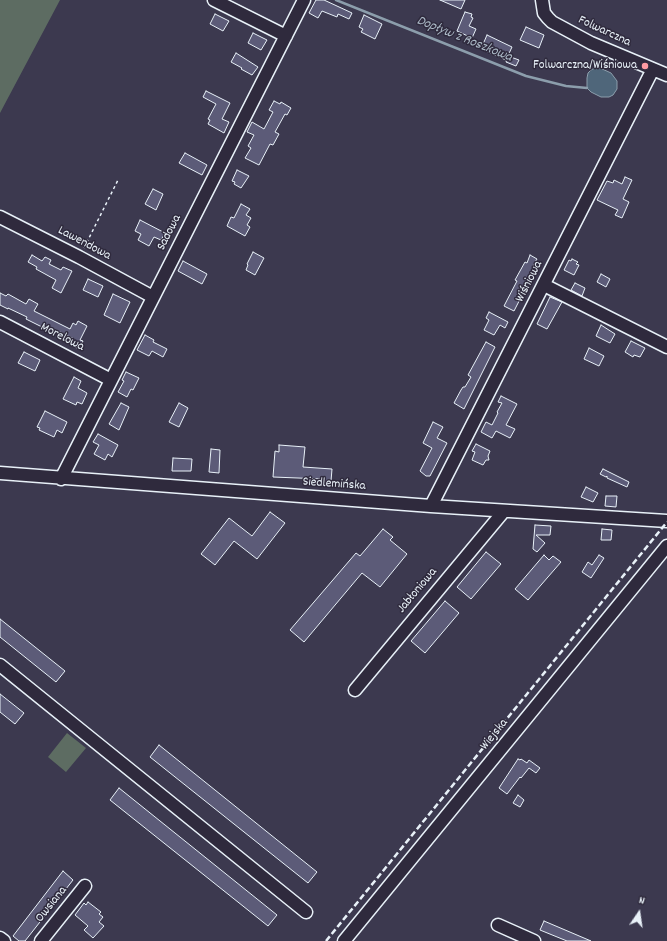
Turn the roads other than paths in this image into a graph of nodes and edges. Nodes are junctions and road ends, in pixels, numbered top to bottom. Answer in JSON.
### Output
{"nodes":[{"id":1,"x":214,"y":0,"type":"edge"},
{"id":2,"x":304,"y":0,"type":"edge"},
{"id":3,"x":542,"y":0,"type":"edge"},
{"id":4,"x":286,"y":36,"type":"junction"},
{"id":5,"x":653,"y":69,"type":"junction"},
{"id":6,"x":667,"y":75,"type":"edge"},
{"id":7,"x":0,"y":218,"type":"edge"},
{"id":8,"x":544,"y":285,"type":"junction"},
{"id":9,"x":153,"y":297,"type":"junction"},
{"id":10,"x":0,"y":322,"type":"edge"},
{"id":11,"x":667,"y":347,"type":"edge"},
{"id":12,"x":111,"y":380,"type":"junction"},
{"id":13,"x":0,"y":473,"type":"edge"},
{"id":14,"x":61,"y":479,"type":"junction"},
{"id":15,"x":431,"y":506,"type":"junction"},
{"id":16,"x":504,"y":511,"type":"junction"},
{"id":17,"x":667,"y":521,"type":"edge"},
{"id":18,"x":667,"y":546,"type":"edge"},
{"id":19,"x":0,"y":665,"type":"edge"},
{"id":20,"x":355,"y":690,"type":"dead end"},
{"id":21,"x":85,"y":886,"type":"dead end"},
{"id":22,"x":306,"y":912,"type":"dead end"},
{"id":23,"x":498,"y":925,"type":"dead end"},
{"id":24,"x":0,"y":938,"type":"edge"},
{"id":25,"x":4,"y":941,"type":"edge"},
{"id":26,"x":42,"y":941,"type":"edge"},
{"id":27,"x":344,"y":941,"type":"edge"},
{"id":28,"x":534,"y":941,"type":"edge"}],
"edges":[{"from":1,"to":4,"type":"street"},
{"from":2,"to":4,"type":"street","name":"Sadowa"},
{"from":3,"to":5,"type":"street","name":"Folwarczna"},
{"from":4,"to":9,"type":"street","name":"Sadowa"},
{"from":5,"to":6,"type":"street","name":"Folwarczna"},
{"from":5,"to":8,"type":"street","name":"Wiśniowa"},
{"from":7,"to":9,"type":"street","name":"Lawendowa"},
{"from":8,"to":11,"type":"street"},
{"from":8,"to":15,"type":"street","name":"Wiśniowa"},
{"from":9,"to":12,"type":"street","name":"Sadowa"},
{"from":10,"to":12,"type":"street","name":"Morelowa"},
{"from":12,"to":14,"type":"street","name":"Sadowa"},
{"from":13,"to":14,"type":"street","name":"Siedlemińska"},
{"from":14,"to":15,"type":"street","name":"Siedlemińska"},
{"from":15,"to":16,"type":"street","name":"Siedlemińska"},
{"from":16,"to":17,"type":"street","name":"Siedlemińska"},
{"from":16,"to":20,"type":"street","name":"Jabłoniowa"},
{"from":18,"to":27,"type":"street","name":"Wiejska"},
{"from":19,"to":22,"type":"street"},
{"from":21,"to":26,"type":"street","name":"Owsiana"},
{"from":23,"to":28,"type":"street"},
{"from":24,"to":25,"type":"street"}]}
